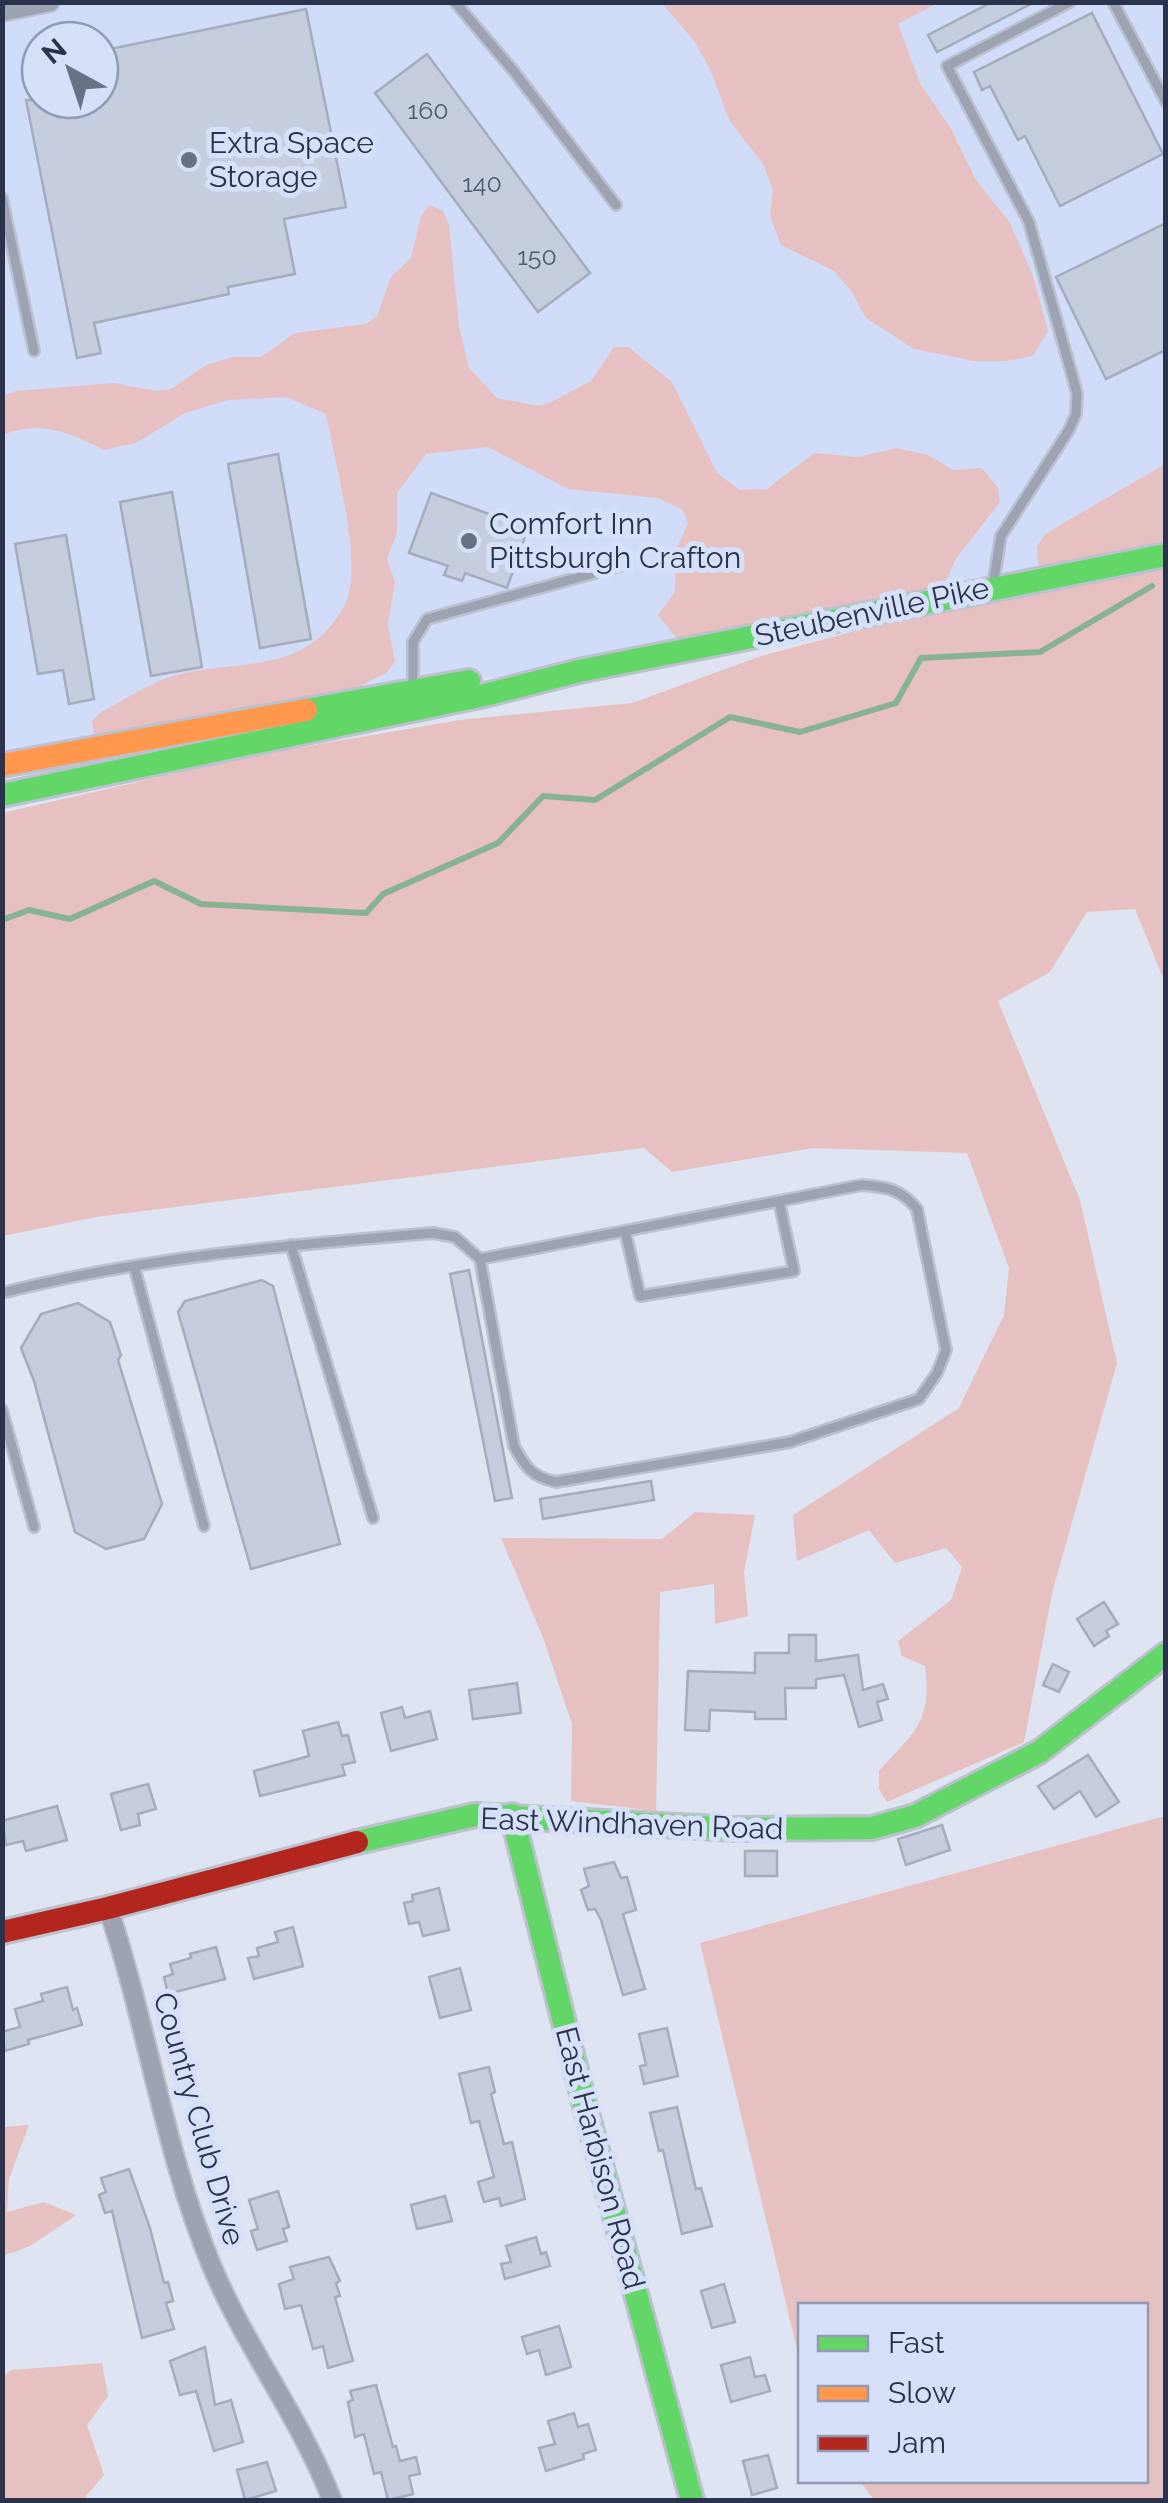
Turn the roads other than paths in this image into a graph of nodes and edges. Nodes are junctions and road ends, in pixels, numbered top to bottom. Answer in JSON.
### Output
{"nodes":[{"id":1,"x":50,"y":2,"type":"edge"},
{"id":2,"x":455,"y":2,"type":"edge"},
{"id":3,"x":1070,"y":2,"type":"edge"},
{"id":4,"x":1114,"y":2,"type":"edge"},
{"id":5,"x":2,"y":12,"type":"edge"},
{"id":6,"x":1166,"y":102,"type":"edge"},
{"id":7,"x":2,"y":198,"type":"edge"},
{"id":8,"x":616,"y":205,"type":"dead end"},
{"id":9,"x":34,"y":350,"type":"dead end"},
{"id":10,"x":1166,"y":555,"type":"edge"},
{"id":11,"x":620,"y":566,"type":"dead end"},
{"id":12,"x":993,"y":587,"type":"junction"},
{"id":13,"x":579,"y":671,"type":"junction"},
{"id":14,"x":413,"y":692,"type":"junction"},
{"id":15,"x":2,"y":765,"type":"edge"},
{"id":16,"x":2,"y":794,"type":"edge"},
{"id":17,"x":779,"y":1201,"type":"junction"},
{"id":18,"x":625,"y":1231,"type":"junction"},
{"id":19,"x":291,"y":1245,"type":"junction"},
{"id":20,"x":480,"y":1259,"type":"junction"},
{"id":21,"x":134,"y":1266,"type":"junction"},
{"id":22,"x":2,"y":1292,"type":"edge"},
{"id":23,"x":2,"y":1410,"type":"edge"},
{"id":24,"x":373,"y":1518,"type":"dead end"},
{"id":25,"x":204,"y":1526,"type":"dead end"},
{"id":26,"x":34,"y":1527,"type":"dead end"},
{"id":27,"x":1166,"y":1654,"type":"edge"},
{"id":28,"x":512,"y":1815,"type":"junction"},
{"id":29,"x":108,"y":1908,"type":"junction"},
{"id":30,"x":2,"y":1932,"type":"edge"},
{"id":31,"x":332,"y":2500,"type":"edge"},
{"id":32,"x":692,"y":2500,"type":"edge"}],
"edges":[{"from":1,"to":5,"type":"street"},
{"from":2,"to":8,"type":"lane"},
{"from":3,"to":12,"type":"lane"},
{"from":4,"to":6,"type":"lane"},
{"from":7,"to":9,"type":"lane"},
{"from":10,"to":12,"type":"street","name":"Steubenville Pike"},
{"from":11,"to":14,"type":"lane"},
{"from":12,"to":13,"type":"street","name":"Steubenville Pike"},
{"from":13,"to":14,"type":"street","name":"Steubenville Pike"},
{"from":13,"to":16,"type":"street","name":"Steubenville Pike"},
{"from":14,"to":15,"type":"street","name":"Steubenville Pike"},
{"from":17,"to":18,"type":"lane"},
{"from":17,"to":18,"type":"lane"},
{"from":17,"to":20,"type":"lane"},
{"from":18,"to":20,"type":"lane"},
{"from":19,"to":20,"type":"lane"},
{"from":19,"to":21,"type":"lane"},
{"from":19,"to":24,"type":"lane"},
{"from":21,"to":22,"type":"lane"},
{"from":21,"to":25,"type":"lane"},
{"from":23,"to":26,"type":"lane"},
{"from":27,"to":28,"type":"street","name":"East Windhaven Road"},
{"from":28,"to":29,"type":"street","name":"East Windhaven Road"},
{"from":28,"to":32,"type":"street","name":"East Harbison Road"},
{"from":29,"to":30,"type":"street","name":"East Windhaven Road"},
{"from":29,"to":31,"type":"street","name":"Country Club Drive"}]}
